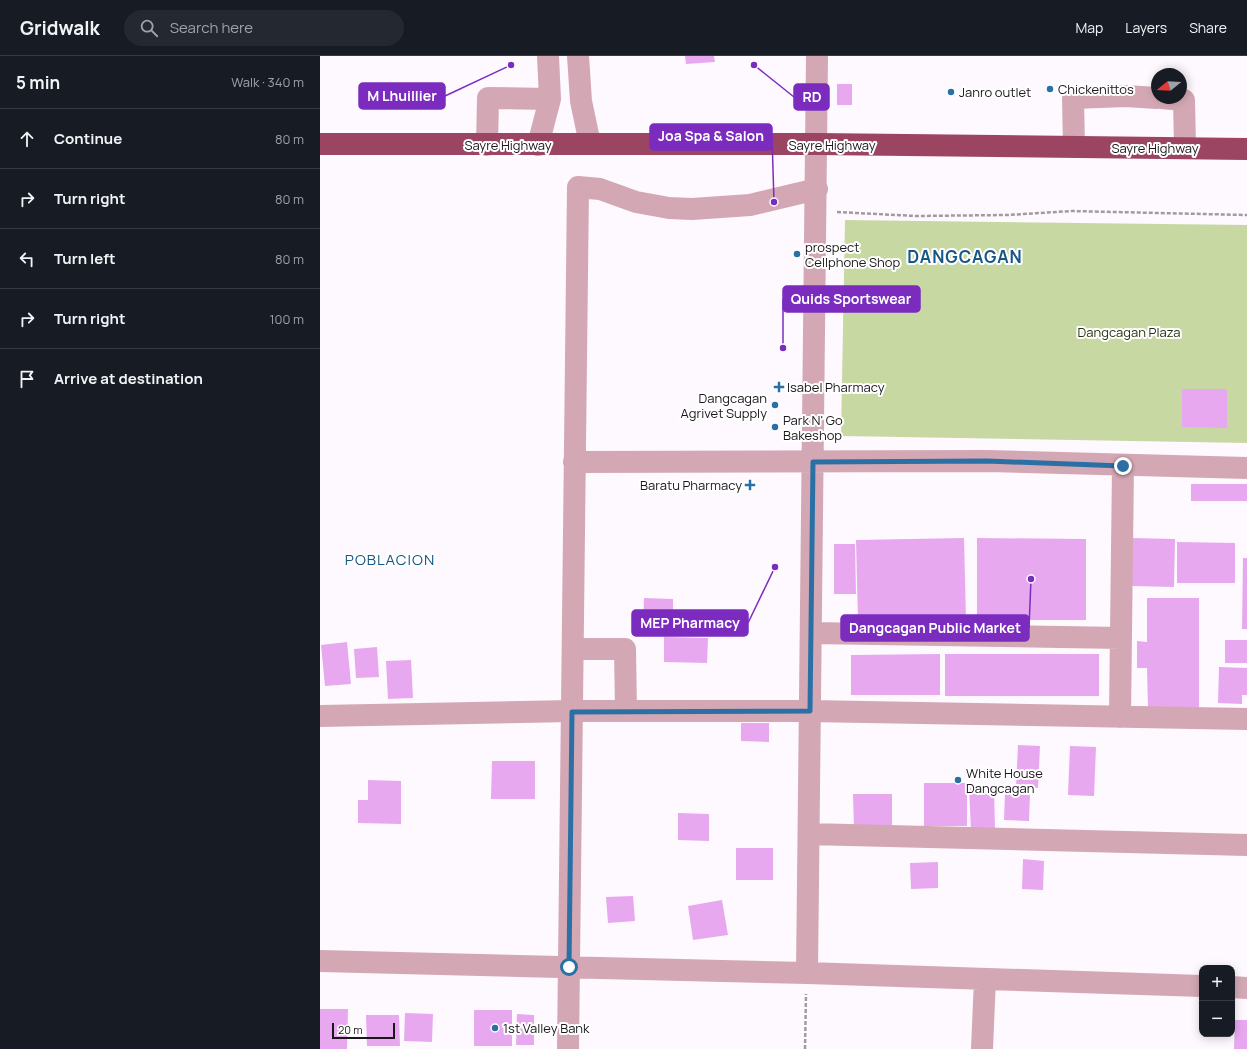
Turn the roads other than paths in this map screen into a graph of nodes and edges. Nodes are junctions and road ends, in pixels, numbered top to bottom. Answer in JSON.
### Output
{"nodes":[{"id":1,"x":548,"y":56,"type":"edge"},
{"id":2,"x":578,"y":56,"type":"edge"},
{"id":3,"x":817,"y":56,"type":"edge"},
{"id":4,"x":1151,"y":98,"type":"edge"},
{"id":5,"x":550,"y":99,"type":"junction"},
{"id":6,"x":1184,"y":104,"type":"edge"},
{"id":7,"x":320,"y":144,"type":"edge"},
{"id":8,"x":590,"y":144,"type":"junction"},
{"id":9,"x":817,"y":144,"type":"junction"},
{"id":10,"x":487,"y":145,"type":"junction"},
{"id":11,"x":538,"y":145,"type":"junction"},
{"id":12,"x":1074,"y":147,"type":"junction"},
{"id":13,"x":1185,"y":147,"type":"junction"},
{"id":14,"x":1247,"y":149,"type":"edge"},
{"id":15,"x":817,"y":189,"type":"junction"},
{"id":16,"x":574,"y":462,"type":"junction"},
{"id":17,"x":813,"y":462,"type":"junction"},
{"id":18,"x":1123,"y":466,"type":"junction"},
{"id":19,"x":1247,"y":468,"type":"edge"},
{"id":20,"x":811,"y":633,"type":"junction"},
{"id":21,"x":1121,"y":638,"type":"junction"},
{"id":22,"x":572,"y":649,"type":"junction"},
{"id":23,"x":626,"y":711,"type":"junction"},
{"id":24,"x":810,"y":711,"type":"junction"},
{"id":25,"x":572,"y":712,"type":"junction"},
{"id":26,"x":320,"y":716,"type":"edge"},
{"id":27,"x":1120,"y":717,"type":"junction"},
{"id":28,"x":1247,"y":719,"type":"edge"},
{"id":29,"x":809,"y":834,"type":"junction"},
{"id":30,"x":1247,"y":845,"type":"edge"},
{"id":31,"x":320,"y":961,"type":"edge"},
{"id":32,"x":569,"y":967,"type":"junction"},
{"id":33,"x":807,"y":972,"type":"junction"},
{"id":34,"x":985,"y":979,"type":"junction"},
{"id":35,"x":1199,"y":986,"type":"edge"},
{"id":36,"x":1235,"y":987,"type":"edge"},
{"id":37,"x":1247,"y":988,"type":"edge"},
{"id":38,"x":568,"y":1049,"type":"edge"},
{"id":39,"x":982,"y":1049,"type":"edge"}],
"edges":[{"from":1,"to":5,"type":"street"},
{"from":2,"to":8,"type":"street"},
{"from":3,"to":9,"type":"street"},
{"from":4,"to":12,"type":"street"},
{"from":5,"to":10,"type":"street"},
{"from":5,"to":11,"type":"street"},
{"from":6,"to":13,"type":"street"},
{"from":7,"to":10,"type":"highway","name":"Sayre Highway"},
{"from":8,"to":9,"type":"highway","name":"Sayre Highway"},
{"from":8,"to":11,"type":"highway","name":"Sayre Highway"},
{"from":9,"to":12,"type":"highway","name":"Sayre Highway"},
{"from":9,"to":15,"type":"street"},
{"from":10,"to":11,"type":"highway","name":"Sayre Highway"},
{"from":12,"to":13,"type":"highway","name":"Sayre Highway"},
{"from":13,"to":14,"type":"highway","name":"Sayre Highway"},
{"from":15,"to":16,"type":"street"},
{"from":15,"to":17,"type":"street"},
{"from":16,"to":17,"type":"street"},
{"from":16,"to":22,"type":"street"},
{"from":17,"to":18,"type":"street"},
{"from":17,"to":20,"type":"street"},
{"from":18,"to":19,"type":"street"},
{"from":18,"to":21,"type":"street"},
{"from":20,"to":21,"type":"street"},
{"from":20,"to":24,"type":"street"},
{"from":21,"to":27,"type":"street"},
{"from":22,"to":23,"type":"street"},
{"from":22,"to":25,"type":"street"},
{"from":23,"to":24,"type":"street"},
{"from":23,"to":25,"type":"street"},
{"from":24,"to":27,"type":"street"},
{"from":24,"to":29,"type":"street"},
{"from":25,"to":26,"type":"street"},
{"from":25,"to":32,"type":"street"},
{"from":27,"to":28,"type":"street"},
{"from":29,"to":30,"type":"street"},
{"from":29,"to":33,"type":"street"},
{"from":31,"to":32,"type":"street"},
{"from":32,"to":33,"type":"street"},
{"from":32,"to":38,"type":"street"},
{"from":33,"to":34,"type":"street"},
{"from":34,"to":35,"type":"street"},
{"from":34,"to":39,"type":"street"},
{"from":36,"to":37,"type":"street"}]}
